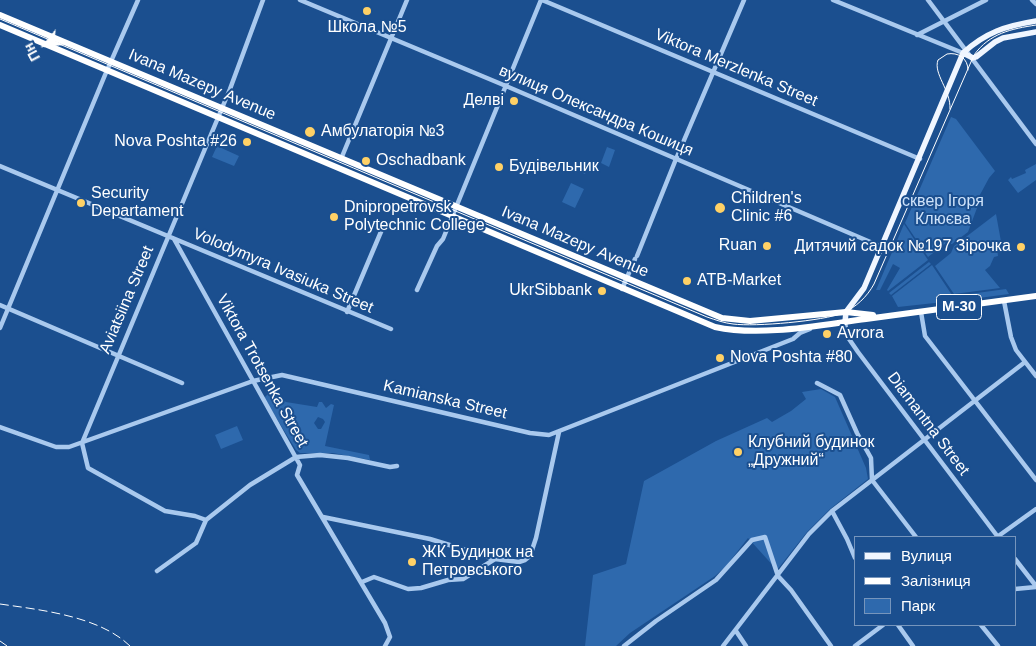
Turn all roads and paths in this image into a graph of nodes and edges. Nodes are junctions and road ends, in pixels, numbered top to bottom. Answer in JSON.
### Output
{"nodes":[{"id":1,"x":138,"y":0,"type":"edge"},
{"id":2,"x":263,"y":0,"type":"edge"},
{"id":3,"x":300,"y":0,"type":"edge"},
{"id":4,"x":407,"y":0,"type":"edge"},
{"id":5,"x":542,"y":0,"type":"edge"},
{"id":6,"x":744,"y":0,"type":"edge"},
{"id":7,"x":833,"y":0,"type":"edge"},
{"id":8,"x":928,"y":0,"type":"edge"},
{"id":9,"x":986,"y":0,"type":"edge"},
{"id":10,"x":1032,"y":0,"type":"edge"},
{"id":11,"x":1036,"y":4,"type":"edge"},
{"id":12,"x":0,"y":15,"type":"edge"},
{"id":13,"x":1036,"y":21,"type":"edge"},
{"id":14,"x":945,"y":22,"type":"junction"},
{"id":15,"x":0,"y":25,"type":"edge"},
{"id":16,"x":1036,"y":32,"type":"edge"},
{"id":17,"x":918,"y":35,"type":"junction"},
{"id":18,"x":391,"y":39,"type":"junction"},
{"id":19,"x":965,"y":52,"type":"junction"},
{"id":20,"x":973,"y":58,"type":"junction"},
{"id":21,"x":111,"y":62,"type":"junction"},
{"id":22,"x":107,"y":71,"type":"junction"},
{"id":23,"x":713,"y":73,"type":"junction"},
{"id":24,"x":506,"y":86,"type":"junction"},
{"id":25,"x":221,"y":108,"type":"junction"},
{"id":26,"x":218,"y":117,"type":"junction"},
{"id":27,"x":1036,"y":144,"type":"edge"},
{"id":28,"x":341,"y":159,"type":"junction"},
{"id":29,"x":676,"y":159,"type":"junction"},
{"id":30,"x":920,"y":159,"type":"junction"},
{"id":31,"x":0,"y":166,"type":"edge"},
{"id":32,"x":58,"y":190,"type":"junction"},
{"id":33,"x":455,"y":206,"type":"junction"},
{"id":34,"x":451,"y":216,"type":"junction"},
{"id":35,"x":383,"y":227,"type":"dead end"},
{"id":36,"x":168,"y":236,"type":"junction"},
{"id":37,"x":174,"y":239,"type":"junction"},
{"id":38,"x":882,"y":247,"type":"junction"},
{"id":39,"x":626,"y":279,"type":"junction"},
{"id":40,"x":622,"y":289,"type":"junction"},
{"id":41,"x":417,"y":290,"type":"dead end"},
{"id":42,"x":1036,"y":296,"type":"edge"},
{"id":43,"x":1004,"y":301,"type":"junction"},
{"id":44,"x":0,"y":305,"type":"edge"},
{"id":45,"x":7,"y":308,"type":"junction"},
{"id":46,"x":347,"y":312,"type":"junction"},
{"id":47,"x":846,"y":312,"type":"junction"},
{"id":48,"x":921,"y":312,"type":"junction"},
{"id":49,"x":882,"y":317,"type":"junction"},
{"id":50,"x":845,"y":322,"type":"junction"},
{"id":51,"x":819,"y":325,"type":"junction"},
{"id":52,"x":0,"y":328,"type":"edge"},
{"id":53,"x":391,"y":329,"type":"dead end"},
{"id":54,"x":118,"y":355,"type":"junction"},
{"id":55,"x":1025,"y":362,"type":"junction"},
{"id":56,"x":1036,"y":376,"type":"edge"},
{"id":57,"x":253,"y":381,"type":"junction"},
{"id":58,"x":182,"y":383,"type":"dead end"},
{"id":59,"x":817,"y":383,"type":"dead end"},
{"id":60,"x":976,"y":401,"type":"junction"},
{"id":61,"x":0,"y":427,"type":"edge"},
{"id":62,"x":559,"y":432,"type":"junction"},
{"id":63,"x":924,"y":440,"type":"junction"},
{"id":64,"x":82,"y":443,"type":"junction"},
{"id":65,"x":296,"y":458,"type":"junction"},
{"id":66,"x":397,"y":466,"type":"dead end"},
{"id":67,"x":872,"y":480,"type":"junction"},
{"id":68,"x":1036,"y":480,"type":"edge"},
{"id":69,"x":1036,"y":508,"type":"edge"},
{"id":70,"x":832,"y":511,"type":"junction"},
{"id":71,"x":323,"y":517,"type":"junction"},
{"id":72,"x":206,"y":520,"type":"junction"},
{"id":73,"x":915,"y":536,"type":"edge"},
{"id":74,"x":996,"y":536,"type":"edge"},
{"id":75,"x":998,"y":536,"type":"edge"},
{"id":76,"x":854,"y":556,"type":"edge"},
{"id":77,"x":495,"y":559,"type":"junction"},
{"id":78,"x":1016,"y":560,"type":"edge"},
{"id":79,"x":157,"y":571,"type":"dead end"},
{"id":80,"x":778,"y":576,"type":"junction"},
{"id":81,"x":362,"y":582,"type":"junction"},
{"id":82,"x":1036,"y":586,"type":"edge"},
{"id":83,"x":1016,"y":588,"type":"edge"},
{"id":84,"x":882,"y":626,"type":"edge"},
{"id":85,"x":899,"y":626,"type":"edge"},
{"id":86,"x":982,"y":626,"type":"edge"},
{"id":87,"x":736,"y":631,"type":"junction"},
{"id":88,"x":384,"y":646,"type":"edge"},
{"id":89,"x":624,"y":646,"type":"edge"},
{"id":90,"x":723,"y":646,"type":"edge"},
{"id":91,"x":746,"y":646,"type":"edge"},
{"id":92,"x":831,"y":646,"type":"edge"},
{"id":93,"x":855,"y":646,"type":"edge"},
{"id":94,"x":913,"y":646,"type":"edge"},
{"id":95,"x":998,"y":646,"type":"edge"}],
"edges":[{"from":1,"to":21,"type":"street"},
{"from":2,"to":25,"type":"street","name":"Aviatsiina Street"},
{"from":3,"to":18,"type":"street","name":"вулиця Олександра Кошиця"},
{"from":4,"to":18,"type":"street"},
{"from":5,"to":23,"type":"street","name":"Viktora Merzlenka Street"},
{"from":5,"to":24,"type":"street"},
{"from":6,"to":23,"type":"street"},
{"from":7,"to":17,"type":"street"},
{"from":8,"to":14,"type":"street"},
{"from":9,"to":14,"type":"street"},
{"from":10,"to":11,"type":"street"},
{"from":12,"to":21,"type":"highway","name":"Ivana Mazepy Avenue","number":"М-30"},
{"from":13,"to":19,"type":"main road"},
{"from":14,"to":17,"type":"street"},
{"from":14,"to":19,"type":"street"},
{"from":15,"to":22,"type":"highway","name":"Ivana Mazepy Avenue","number":"М-30"},
{"from":16,"to":20,"type":"main road"},
{"from":17,"to":19,"type":"street"},
{"from":18,"to":24,"type":"street","name":"вулиця Олександра Кошиця"},
{"from":18,"to":28,"type":"street"},
{"from":19,"to":20,"type":"main road"},
{"from":19,"to":30,"type":"main road"},
{"from":20,"to":27,"type":"street"},
{"from":21,"to":22,"type":"street"},
{"from":21,"to":25,"type":"highway","name":"Ivana Mazepy Avenue","number":"М-30"},
{"from":22,"to":26,"type":"highway","name":"Ivana Mazepy Avenue","number":"М-30"},
{"from":22,"to":32,"type":"street"},
{"from":23,"to":29,"type":"street"},
{"from":23,"to":30,"type":"street","name":"Viktora Merzlenka Street"},
{"from":24,"to":29,"type":"street","name":"вулиця Олександра Кошиця"},
{"from":24,"to":33,"type":"street"},
{"from":25,"to":26,"type":"street","name":"Aviatsiina Street"},
{"from":25,"to":28,"type":"highway","name":"Ivana Mazepy Avenue","number":"М-30"},
{"from":26,"to":34,"type":"highway","name":"Ivana Mazepy Avenue","number":"М-30"},
{"from":26,"to":36,"type":"street","name":"Aviatsiina Street"},
{"from":28,"to":33,"type":"highway","name":"Ivana Mazepy Avenue","number":"М-30"},
{"from":29,"to":38,"type":"street","name":"вулиця Олександра Кошиця"},
{"from":29,"to":39,"type":"street"},
{"from":30,"to":38,"type":"main road"},
{"from":31,"to":32,"type":"street","name":"Volodymyra Ivasiuka Street"},
{"from":32,"to":36,"type":"street","name":"Volodymyra Ivasiuka Street"},
{"from":32,"to":45,"type":"street"},
{"from":33,"to":34,"type":"street"},
{"from":33,"to":39,"type":"highway","name":"Ivana Mazepy Avenue","number":"М-30"},
{"from":34,"to":40,"type":"highway","name":"Ivana Mazepy Avenue","number":"М-30"},
{"from":34,"to":41,"type":"street"},
{"from":35,"to":46,"type":"street"},
{"from":36,"to":37,"type":"street","name":"Volodymyra Ivasiuka Street"},
{"from":36,"to":54,"type":"street","name":"Aviatsiina Street"},
{"from":37,"to":46,"type":"street","name":"Volodymyra Ivasiuka Street"},
{"from":37,"to":57,"type":"street","name":"Viktora Trotsenka Street"},
{"from":38,"to":47,"type":"main road"},
{"from":39,"to":40,"type":"street"},
{"from":39,"to":47,"type":"highway","name":"Ivana Mazepy Avenue","number":"М-30"},
{"from":40,"to":51,"type":"highway","name":"Ivana Mazepy Avenue","number":"М-30"},
{"from":42,"to":43,"type":"highway","number":"М-30"},
{"from":43,"to":48,"type":"highway","number":"М-30"},
{"from":43,"to":55,"type":"street"},
{"from":44,"to":45,"type":"street"},
{"from":45,"to":52,"type":"street"},
{"from":45,"to":54,"type":"street"},
{"from":46,"to":53,"type":"street","name":"Volodymyra Ivasiuka Street"},
{"from":47,"to":49,"type":"highway","number":"М-30"},
{"from":47,"to":50,"type":"main road"},
{"from":48,"to":49,"type":"highway","number":"М-30"},
{"from":48,"to":60,"type":"street"},
{"from":49,"to":50,"type":"highway","number":"М-30"},
{"from":50,"to":51,"type":"highway","name":"Ivana Mazepy Avenue","number":"М-30"},
{"from":50,"to":63,"type":"street","name":"Diamantna Street"},
{"from":51,"to":62,"type":"street","name":"Kamianska Street"},
{"from":54,"to":58,"type":"street"},
{"from":54,"to":64,"type":"street","name":"Aviatsiina Street"},
{"from":55,"to":56,"type":"street"},
{"from":55,"to":60,"type":"street"},
{"from":57,"to":62,"type":"street","name":"Kamianska Street"},
{"from":57,"to":64,"type":"street","name":"Kamianska Street"},
{"from":57,"to":65,"type":"street","name":"Viktora Trotsenka Street"},
{"from":59,"to":67,"type":"street"},
{"from":60,"to":63,"type":"street"},
{"from":60,"to":68,"type":"street"},
{"from":61,"to":64,"type":"street","name":"Kamianska Street"},
{"from":62,"to":77,"type":"street"},
{"from":63,"to":67,"type":"street"},
{"from":63,"to":74,"type":"street","name":"Diamantna Street"},
{"from":64,"to":72,"type":"street"},
{"from":65,"to":66,"type":"street"},
{"from":65,"to":71,"type":"street","name":"Viktora Trotsenka Street"},
{"from":65,"to":72,"type":"street"},
{"from":67,"to":70,"type":"street"},
{"from":67,"to":73,"type":"street"},
{"from":69,"to":75,"type":"street"},
{"from":70,"to":76,"type":"street"},
{"from":70,"to":80,"type":"street"},
{"from":71,"to":77,"type":"street"},
{"from":71,"to":81,"type":"street","name":"Viktora Trotsenka Street"},
{"from":72,"to":79,"type":"street"},
{"from":77,"to":81,"type":"street"},
{"from":78,"to":82,"type":"street"},
{"from":80,"to":87,"type":"street"},
{"from":80,"to":89,"type":"street"},
{"from":80,"to":92,"type":"street"},
{"from":81,"to":88,"type":"street","name":"Viktora Trotsenka Street"},
{"from":82,"to":83,"type":"street"},
{"from":84,"to":93,"type":"street"},
{"from":85,"to":94,"type":"street"},
{"from":86,"to":95,"type":"street"},
{"from":87,"to":90,"type":"street"},
{"from":87,"to":91,"type":"street"}]}
